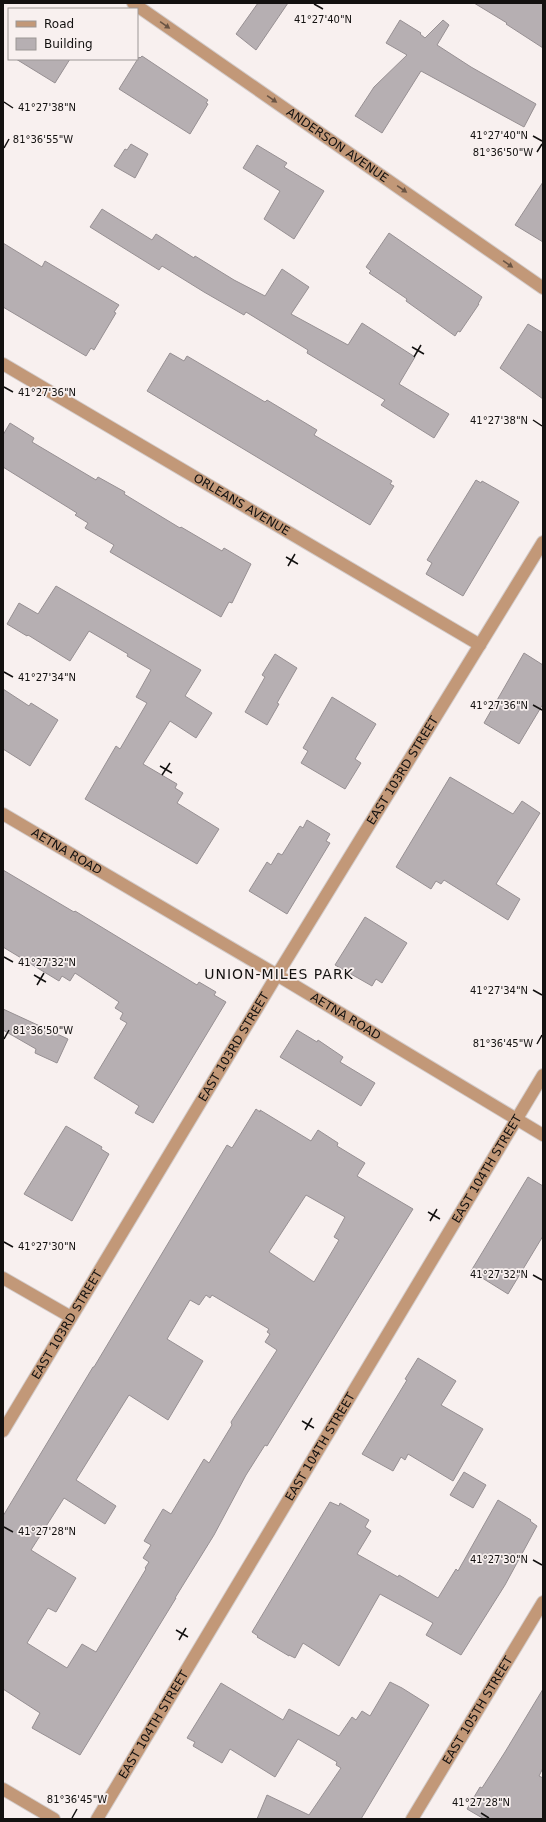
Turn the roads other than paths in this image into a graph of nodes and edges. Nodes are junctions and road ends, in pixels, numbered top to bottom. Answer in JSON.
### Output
{"nodes":[{"id":1,"x":133,"y":3,"type":"edge"},
{"id":2,"x":543,"y":288,"type":"edge"},
{"id":3,"x":3,"y":364,"type":"edge"},
{"id":4,"x":543,"y":542,"type":"edge"},
{"id":5,"x":480,"y":645,"type":"junction"},
{"id":6,"x":3,"y":814,"type":"edge"},
{"id":7,"x":277,"y":975,"type":"junction"},
{"id":8,"x":543,"y":1075,"type":"edge"},
{"id":9,"x":516,"y":1119,"type":"junction"},
{"id":10,"x":543,"y":1135,"type":"edge"},
{"id":11,"x":3,"y":1278,"type":"edge"},
{"id":12,"x":71,"y":1317,"type":"junction"},
{"id":13,"x":3,"y":1431,"type":"edge"},
{"id":14,"x":543,"y":1602,"type":"edge"},
{"id":15,"x":3,"y":1789,"type":"edge"},
{"id":16,"x":54,"y":1819,"type":"edge"},
{"id":17,"x":97,"y":1819,"type":"edge"},
{"id":18,"x":412,"y":1819,"type":"edge"}],
"edges":[{"from":1,"to":2,"type":"street","name":"ANDERSON AVENUE","one_way":true},
{"from":3,"to":5,"type":"street","name":"ORLEANS AVENUE"},
{"from":4,"to":5,"type":"street","name":"EAST 103RD STREET"},
{"from":5,"to":7,"type":"street","name":"EAST 103RD STREET"},
{"from":6,"to":7,"type":"street","name":"AETNA ROAD"},
{"from":7,"to":9,"type":"street","name":"AETNA ROAD"},
{"from":7,"to":12,"type":"street","name":"EAST 103RD STREET"},
{"from":8,"to":9,"type":"street","name":"EAST 104TH STREET"},
{"from":9,"to":10,"type":"street","name":"AETNA ROAD"},
{"from":9,"to":17,"type":"street","name":"EAST 104TH STREET"},
{"from":11,"to":12,"type":"street"},
{"from":12,"to":13,"type":"street","name":"EAST 103RD STREET"},
{"from":14,"to":18,"type":"street","name":"EAST 105TH STREET"},
{"from":15,"to":16,"type":"street"}]}
